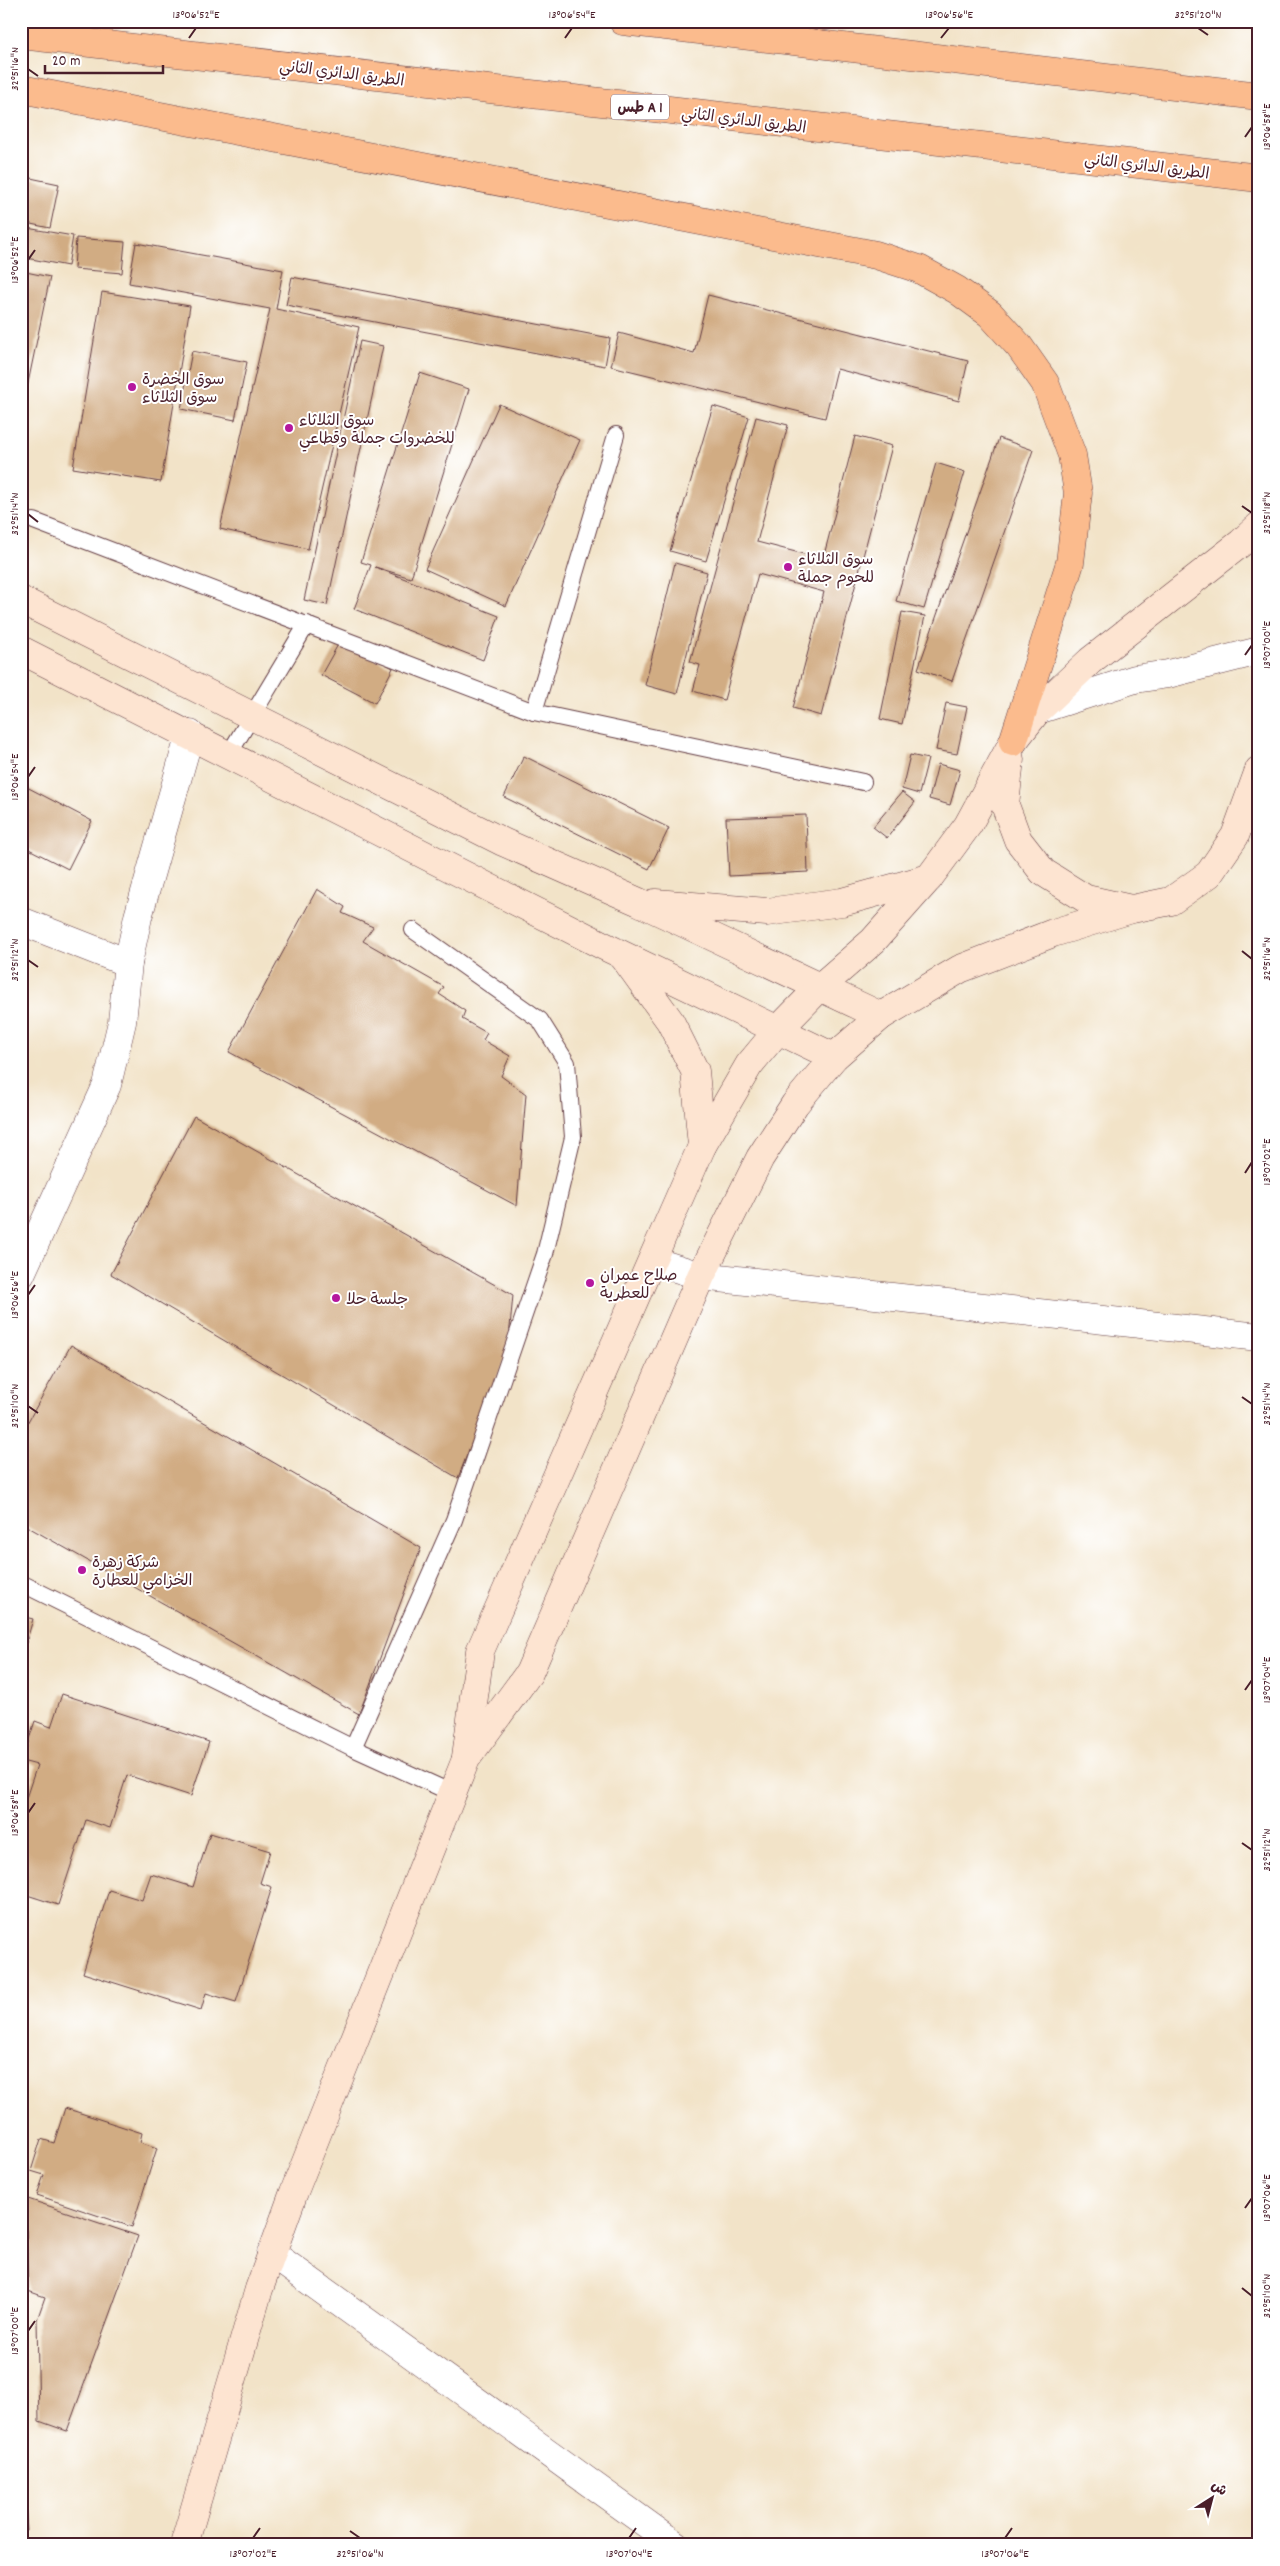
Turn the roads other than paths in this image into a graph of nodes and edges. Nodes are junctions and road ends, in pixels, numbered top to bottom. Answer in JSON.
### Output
{"nodes":[{"id":1,"x":623,"y":21,"type":"edge"},
{"id":2,"x":21,"y":35,"type":"edge"},
{"id":3,"x":21,"y":89,"type":"edge"},
{"id":4,"x":1259,"y":96,"type":"edge"},
{"id":5,"x":1259,"y":178,"type":"edge"},
{"id":6,"x":616,"y":435,"type":"dead end"},
{"id":7,"x":34,"y":521,"type":"dead end"},
{"id":8,"x":1259,"y":526,"type":"edge"},
{"id":9,"x":21,"y":600,"type":"edge"},
{"id":10,"x":307,"y":624,"type":"junction"},
{"id":11,"x":21,"y":650,"type":"edge"},
{"id":12,"x":1259,"y":651,"type":"edge"},
{"id":13,"x":1038,"y":710,"type":"junction"},
{"id":14,"x":534,"y":712,"type":"junction"},
{"id":15,"x":253,"y":717,"type":"junction"},
{"id":16,"x":190,"y":734,"type":"junction"},
{"id":17,"x":1013,"y":742,"type":"junction"},
{"id":18,"x":229,"y":754,"type":"junction"},
{"id":19,"x":1259,"y":770,"type":"edge"},
{"id":20,"x":863,"y":782,"type":"dead end"},
{"id":21,"x":929,"y":878,"type":"junction"},
{"id":22,"x":639,"y":902,"type":"junction"},
{"id":23,"x":1132,"y":909,"type":"junction"},
{"id":24,"x":21,"y":921,"type":"edge"},
{"id":25,"x":414,"y":930,"type":"dead end"},
{"id":26,"x":620,"y":953,"type":"junction"},
{"id":27,"x":128,"y":963,"type":"junction"},
{"id":28,"x":818,"y":988,"type":"junction"},
{"id":29,"x":881,"y":1016,"type":"junction"},
{"id":30,"x":778,"y":1030,"type":"junction"},
{"id":31,"x":834,"y":1057,"type":"junction"},
{"id":32,"x":702,"y":1146,"type":"junction"},
{"id":33,"x":653,"y":1262,"type":"junction"},
{"id":34,"x":21,"y":1274,"type":"edge"},
{"id":35,"x":701,"y":1276,"type":"junction"},
{"id":36,"x":1259,"y":1336,"type":"edge"},
{"id":37,"x":21,"y":1583,"type":"edge"},
{"id":38,"x":352,"y":1748,"type":"junction"},
{"id":39,"x":466,"y":1759,"type":"junction"},
{"id":40,"x":452,"y":1793,"type":"junction"},
{"id":41,"x":272,"y":2253,"type":"junction"},
{"id":42,"x":184,"y":2545,"type":"edge"},
{"id":43,"x":676,"y":2545,"type":"edge"}],
"edges":[{"from":1,"to":4,"type":"highway"},
{"from":2,"to":5,"type":"highway","name":"الطريق الدائري الثاني","number":"طس A 1"},
{"from":3,"to":17,"type":"highway"},
{"from":6,"to":14,"type":"lane"},
{"from":7,"to":10,"type":"lane"},
{"from":8,"to":13,"type":"street"},
{"from":9,"to":15,"type":"street"},
{"from":10,"to":14,"type":"lane"},
{"from":10,"to":15,"type":"lane"},
{"from":11,"to":16,"type":"street"},
{"from":12,"to":13,"type":"street"},
{"from":13,"to":17,"type":"street"},
{"from":14,"to":20,"type":"lane"},
{"from":15,"to":18,"type":"lane"},
{"from":15,"to":22,"type":"street"},
{"from":16,"to":18,"type":"street"},
{"from":16,"to":27,"type":"street"},
{"from":17,"to":21,"type":"street"},
{"from":17,"to":23,"type":"street"},
{"from":18,"to":26,"type":"street"},
{"from":19,"to":23,"type":"street"},
{"from":21,"to":22,"type":"street"},
{"from":21,"to":28,"type":"street"},
{"from":22,"to":28,"type":"street"},
{"from":23,"to":29,"type":"street"},
{"from":24,"to":27,"type":"street"},
{"from":25,"to":38,"type":"lane"},
{"from":26,"to":30,"type":"street"},
{"from":26,"to":32,"type":"street"},
{"from":27,"to":34,"type":"street"},
{"from":28,"to":29,"type":"street"},
{"from":28,"to":30,"type":"street"},
{"from":29,"to":31,"type":"street"},
{"from":30,"to":31,"type":"street"},
{"from":30,"to":32,"type":"street"},
{"from":31,"to":35,"type":"street"},
{"from":32,"to":33,"type":"street"},
{"from":33,"to":35,"type":"street"},
{"from":33,"to":39,"type":"street"},
{"from":35,"to":36,"type":"street"},
{"from":35,"to":39,"type":"street"},
{"from":37,"to":38,"type":"lane"},
{"from":38,"to":40,"type":"lane"},
{"from":39,"to":40,"type":"street"},
{"from":40,"to":41,"type":"street"},
{"from":41,"to":42,"type":"street"},
{"from":41,"to":43,"type":"street"}]}
